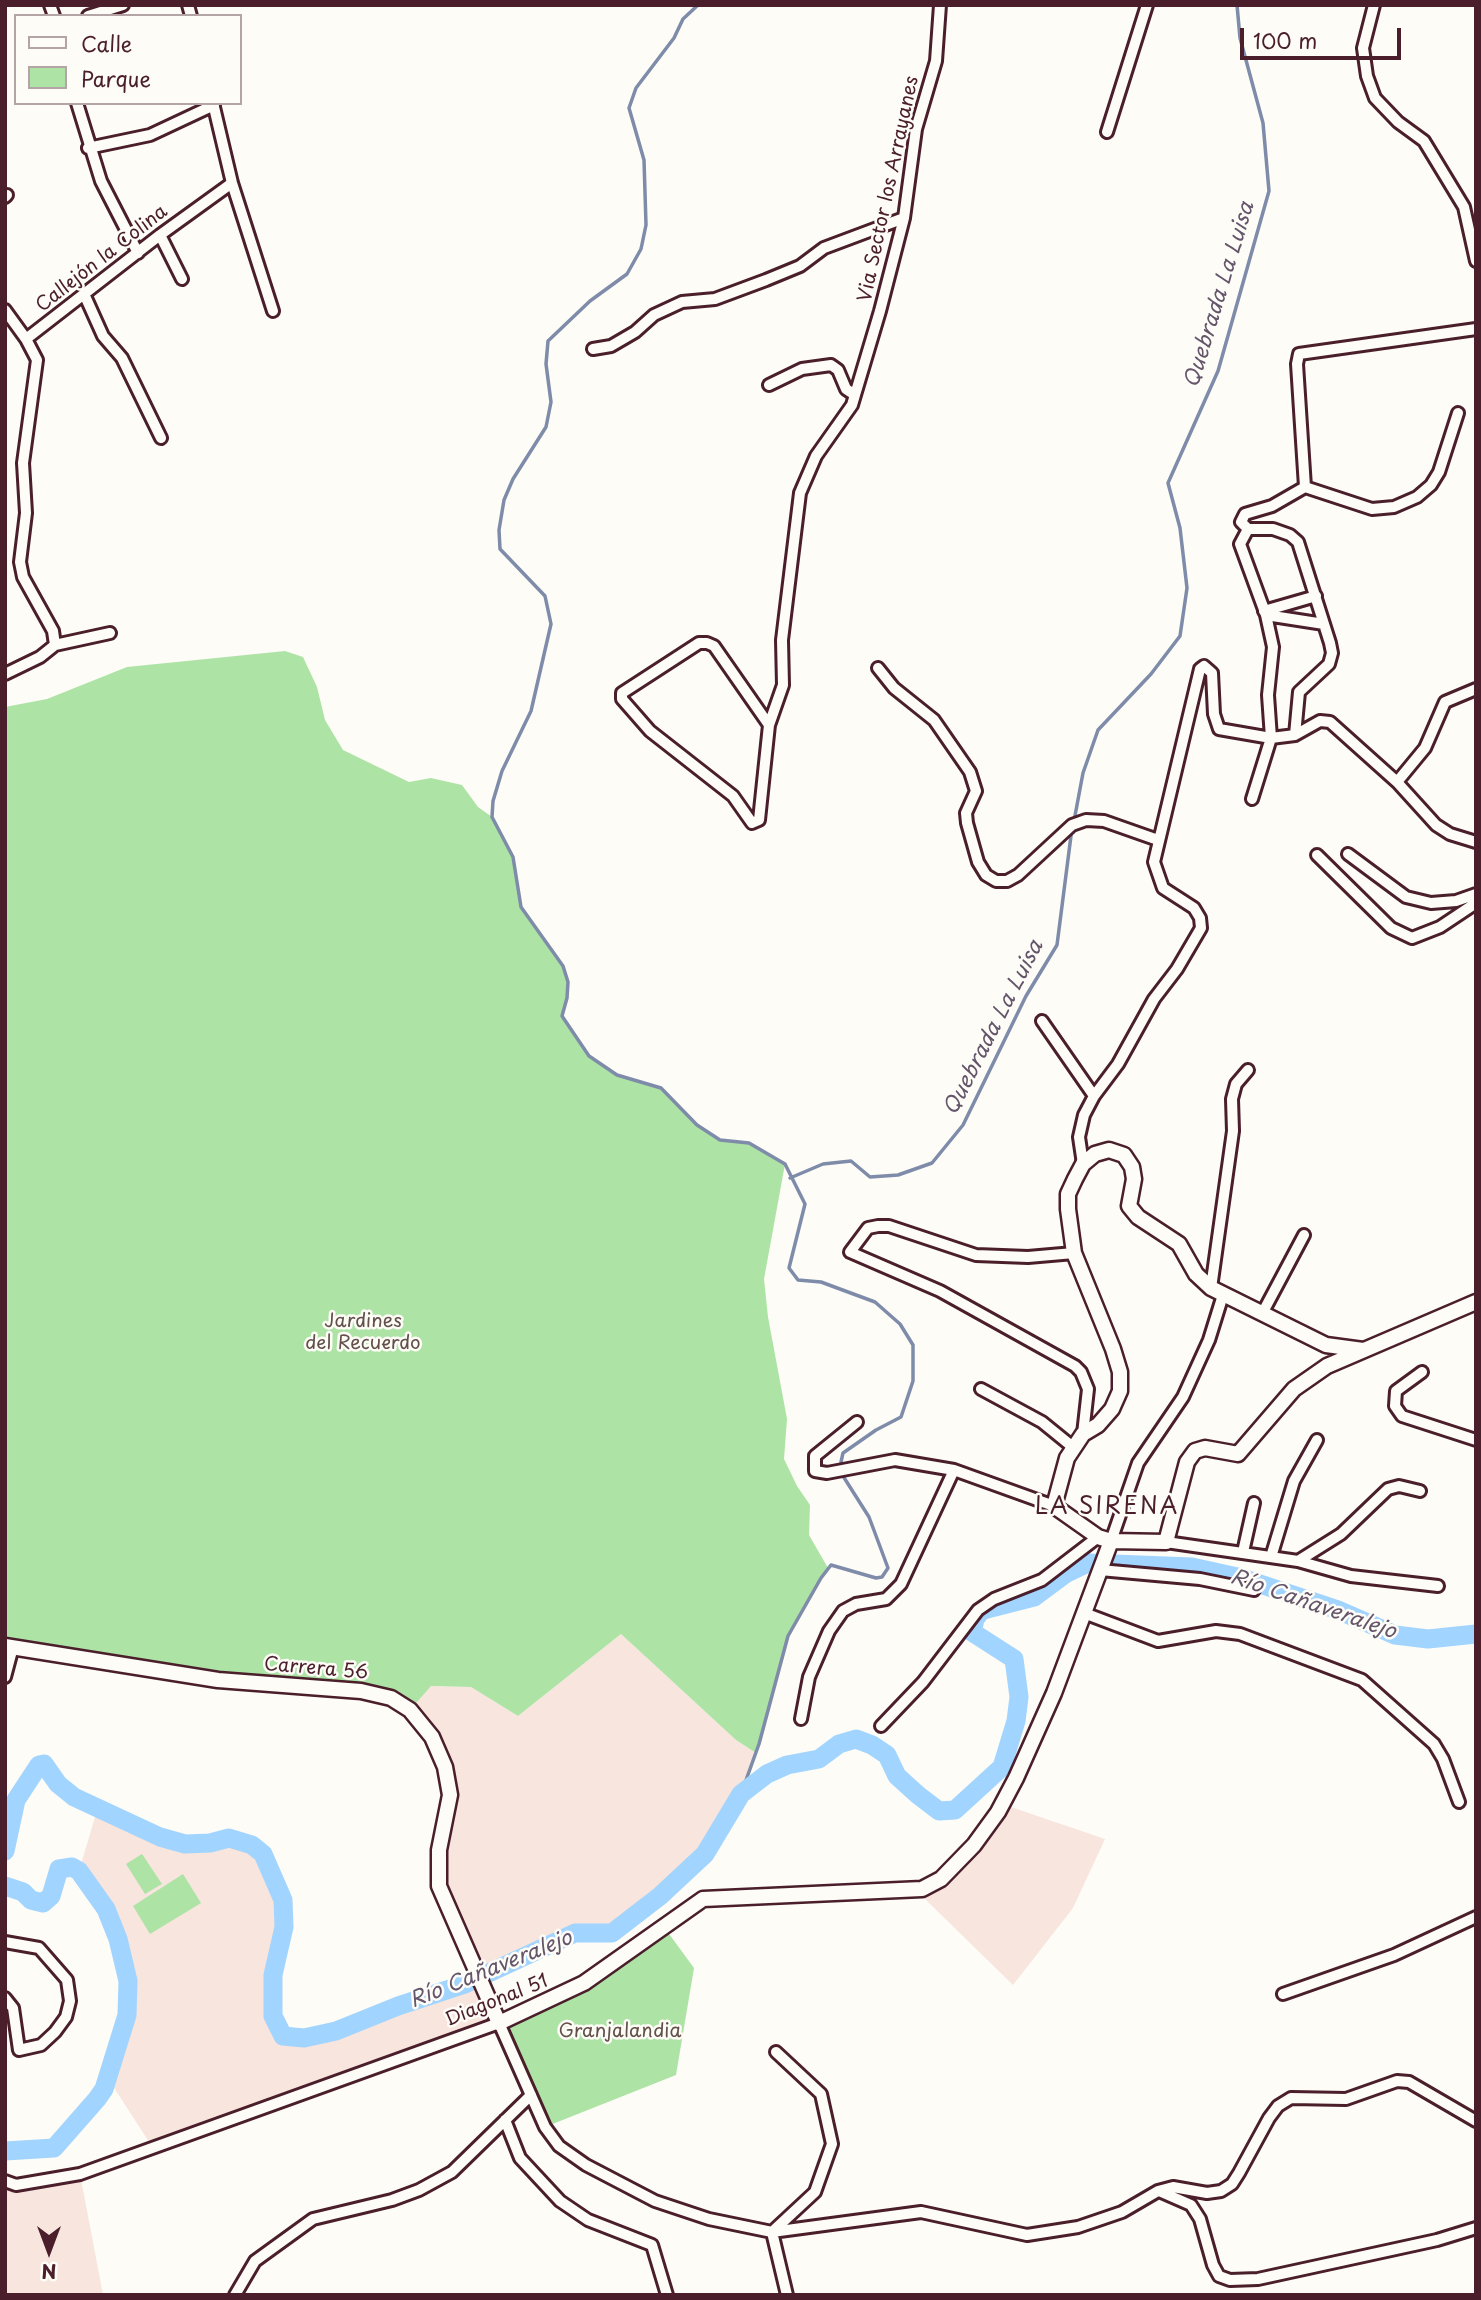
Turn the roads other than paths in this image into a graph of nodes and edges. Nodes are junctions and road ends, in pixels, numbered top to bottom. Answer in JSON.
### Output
{"nodes":[{"id":1,"x":123,"y":5,"type":"edge"},
{"id":2,"x":940,"y":5,"type":"edge"},
{"id":3,"x":1147,"y":5,"type":"edge"},
{"id":4,"x":1374,"y":5,"type":"edge"},
{"id":5,"x":94,"y":14,"type":"edge"},
{"id":6,"x":77,"y":105,"type":"edge"},
{"id":7,"x":211,"y":105,"type":"edge"},
{"id":8,"x":213,"y":105,"type":"edge"},
{"id":9,"x":1107,"y":132,"type":"dead end"},
{"id":10,"x":88,"y":148,"type":"junction"},
{"id":11,"x":232,"y":183,"type":"junction"},
{"id":12,"x":904,"y":218,"type":"junction"},
{"id":13,"x":160,"y":234,"type":"junction"},
{"id":14,"x":138,"y":253,"type":"junction"},
{"id":15,"x":1476,"y":261,"type":"edge"},
{"id":16,"x":182,"y":279,"type":"dead end"},
{"id":17,"x":85,"y":296,"type":"junction"},
{"id":18,"x":5,"y":310,"type":"edge"},
{"id":19,"x":273,"y":311,"type":"dead end"},
{"id":20,"x":1476,"y":328,"type":"edge"},
{"id":21,"x":26,"y":339,"type":"junction"},
{"id":22,"x":593,"y":349,"type":"dead end"},
{"id":23,"x":769,"y":385,"type":"dead end"},
{"id":24,"x":856,"y":395,"type":"junction"},
{"id":25,"x":1458,"y":413,"type":"dead end"},
{"id":26,"x":161,"y":438,"type":"dead end"},
{"id":27,"x":1305,"y":487,"type":"junction"},
{"id":28,"x":1248,"y":529,"type":"junction"},
{"id":29,"x":1316,"y":596,"type":"junction"},
{"id":30,"x":1265,"y":613,"type":"junction"},
{"id":31,"x":1324,"y":624,"type":"junction"},
{"id":32,"x":110,"y":633,"type":"dead end"},
{"id":33,"x":55,"y":645,"type":"junction"},
{"id":34,"x":878,"y":668,"type":"dead end"},
{"id":35,"x":5,"y":674,"type":"edge"},
{"id":36,"x":1476,"y":689,"type":"edge"},
{"id":37,"x":769,"y":725,"type":"junction"},
{"id":38,"x":1295,"y":735,"type":"junction"},
{"id":39,"x":1271,"y":738,"type":"junction"},
{"id":40,"x":1397,"y":782,"type":"junction"},
{"id":41,"x":1252,"y":799,"type":"dead end"},
{"id":42,"x":1158,"y":840,"type":"junction"},
{"id":43,"x":1476,"y":842,"type":"edge"},
{"id":44,"x":1348,"y":854,"type":"dead end"},
{"id":45,"x":1317,"y":855,"type":"dead end"},
{"id":46,"x":1476,"y":894,"type":"edge"},
{"id":47,"x":1476,"y":903,"type":"edge"},
{"id":48,"x":1042,"y":1021,"type":"dead end"},
{"id":49,"x":1248,"y":1070,"type":"dead end"},
{"id":50,"x":1094,"y":1096,"type":"junction"},
{"id":51,"x":1083,"y":1164,"type":"junction"},
{"id":52,"x":1304,"y":1235,"type":"dead end"},
{"id":53,"x":1074,"y":1253,"type":"junction"},
{"id":54,"x":1217,"y":1292,"type":"junction"},
{"id":55,"x":1476,"y":1302,"type":"edge"},
{"id":56,"x":1263,"y":1312,"type":"junction"},
{"id":57,"x":1363,"y":1350,"type":"junction"},
{"id":58,"x":1422,"y":1372,"type":"dead end"},
{"id":59,"x":981,"y":1389,"type":"dead end"},
{"id":60,"x":857,"y":1422,"type":"dead end"},
{"id":61,"x":1083,"y":1434,"type":"junction"},
{"id":62,"x":1317,"y":1440,"type":"dead end"},
{"id":63,"x":1476,"y":1440,"type":"edge"},
{"id":64,"x":1074,"y":1448,"type":"junction"},
{"id":65,"x":954,"y":1470,"type":"junction"},
{"id":66,"x":1420,"y":1491,"type":"dead end"},
{"id":67,"x":1254,"y":1503,"type":"dead end"},
{"id":68,"x":1054,"y":1506,"type":"junction"},
{"id":69,"x":1166,"y":1542,"type":"junction"},
{"id":70,"x":1105,"y":1543,"type":"junction"},
{"id":71,"x":1243,"y":1552,"type":"junction"},
{"id":72,"x":1271,"y":1557,"type":"junction"},
{"id":73,"x":1298,"y":1561,"type":"junction"},
{"id":74,"x":1099,"y":1572,"type":"junction"},
{"id":75,"x":1437,"y":1586,"type":"dead end"},
{"id":76,"x":1254,"y":1590,"type":"dead end"},
{"id":77,"x":1084,"y":1613,"type":"junction"},
{"id":78,"x":9,"y":1647,"type":"edge"},
{"id":79,"x":5,"y":1677,"type":"edge"},
{"id":80,"x":801,"y":1718,"type":"dead end"},
{"id":81,"x":881,"y":1726,"type":"dead end"},
{"id":82,"x":1459,"y":1802,"type":"dead end"},
{"id":83,"x":1476,"y":1917,"type":"edge"},
{"id":84,"x":5,"y":1942,"type":"edge"},
{"id":85,"x":1283,"y":1994,"type":"dead end"},
{"id":86,"x":5,"y":1998,"type":"edge"},
{"id":87,"x":499,"y":2023,"type":"junction"},
{"id":88,"x":776,"y":2052,"type":"dead end"},
{"id":89,"x":531,"y":2095,"type":"junction"},
{"id":90,"x":505,"y":2120,"type":"junction"},
{"id":91,"x":1476,"y":2121,"type":"edge"},
{"id":92,"x":5,"y":2181,"type":"edge"},
{"id":93,"x":1158,"y":2191,"type":"junction"},
{"id":94,"x":1476,"y":2228,"type":"edge"},
{"id":95,"x":772,"y":2232,"type":"junction"},
{"id":96,"x":235,"y":2295,"type":"edge"},
{"id":97,"x":667,"y":2295,"type":"edge"},
{"id":98,"x":787,"y":2295,"type":"edge"}],
"edges":[{"from":1,"to":5,"type":"street"},
{"from":2,"to":12,"type":"street","name":"Via Sector los Arrayanes"},
{"from":3,"to":9,"type":"street"},
{"from":4,"to":15,"type":"street"},
{"from":6,"to":10,"type":"street"},
{"from":7,"to":10,"type":"street"},
{"from":8,"to":11,"type":"street"},
{"from":10,"to":14,"type":"street"},
{"from":11,"to":13,"type":"street","name":"Callejón la Colina"},
{"from":11,"to":19,"type":"street"},
{"from":12,"to":22,"type":"street"},
{"from":12,"to":24,"type":"street","name":"Via Sector los Arrayanes"},
{"from":13,"to":14,"type":"street","name":"Callejón la Colina"},
{"from":13,"to":16,"type":"street"},
{"from":14,"to":17,"type":"street","name":"Callejón la Colina"},
{"from":17,"to":21,"type":"street","name":"Callejón la Colina"},
{"from":17,"to":26,"type":"street"},
{"from":18,"to":21,"type":"street"},
{"from":20,"to":27,"type":"street"},
{"from":21,"to":33,"type":"street"},
{"from":23,"to":24,"type":"street"},
{"from":24,"to":37,"type":"street","name":"Via Sector los Arrayanes"},
{"from":25,"to":27,"type":"street"},
{"from":27,"to":28,"type":"street"},
{"from":28,"to":29,"type":"street"},
{"from":28,"to":30,"type":"street"},
{"from":29,"to":30,"type":"street"},
{"from":29,"to":31,"type":"street"},
{"from":30,"to":31,"type":"street"},
{"from":30,"to":39,"type":"street"},
{"from":31,"to":38,"type":"street"},
{"from":32,"to":33,"type":"street"},
{"from":33,"to":35,"type":"street"},
{"from":34,"to":42,"type":"street"},
{"from":36,"to":40,"type":"street"},
{"from":37,"to":37,"type":"street","name":"Via Sector los Arrayanes"},
{"from":38,"to":39,"type":"street"},
{"from":38,"to":40,"type":"street"},
{"from":39,"to":41,"type":"street"},
{"from":39,"to":42,"type":"street"},
{"from":40,"to":43,"type":"street"},
{"from":42,"to":50,"type":"street"},
{"from":44,"to":46,"type":"street"},
{"from":45,"to":47,"type":"street"},
{"from":48,"to":50,"type":"street"},
{"from":49,"to":54,"type":"street"},
{"from":50,"to":51,"type":"street"},
{"from":51,"to":53,"type":"street"},
{"from":51,"to":54,"type":"street"},
{"from":52,"to":56,"type":"street"},
{"from":53,"to":61,"type":"street"},
{"from":53,"to":61,"type":"street"},
{"from":54,"to":56,"type":"street"},
{"from":54,"to":70,"type":"street"},
{"from":55,"to":57,"type":"street"},
{"from":56,"to":57,"type":"street"},
{"from":57,"to":69,"type":"street"},
{"from":58,"to":63,"type":"street"},
{"from":59,"to":64,"type":"street"},
{"from":60,"to":65,"type":"street"},
{"from":61,"to":64,"type":"street"},
{"from":62,"to":72,"type":"street"},
{"from":64,"to":68,"type":"street"},
{"from":65,"to":68,"type":"street"},
{"from":65,"to":80,"type":"street"},
{"from":66,"to":73,"type":"street"},
{"from":67,"to":71,"type":"street"},
{"from":68,"to":70,"type":"street"},
{"from":69,"to":70,"type":"street"},
{"from":69,"to":71,"type":"street"},
{"from":70,"to":74,"type":"street"},
{"from":70,"to":81,"type":"street"},
{"from":71,"to":72,"type":"street"},
{"from":72,"to":73,"type":"street"},
{"from":73,"to":75,"type":"street"},
{"from":74,"to":76,"type":"street"},
{"from":74,"to":77,"type":"street"},
{"from":77,"to":82,"type":"street"},
{"from":77,"to":87,"type":"street","name":"Diagonal 51"},
{"from":78,"to":79,"type":"street"},
{"from":78,"to":87,"type":"street","name":"Carrera 56"},
{"from":83,"to":85,"type":"street"},
{"from":84,"to":86,"type":"street"},
{"from":87,"to":89,"type":"street"},
{"from":87,"to":92,"type":"street","name":"Diagonal 51"},
{"from":88,"to":95,"type":"street"},
{"from":89,"to":90,"type":"street"},
{"from":89,"to":95,"type":"street"},
{"from":90,"to":96,"type":"street"},
{"from":90,"to":97,"type":"street"},
{"from":91,"to":93,"type":"street"},
{"from":93,"to":94,"type":"street"},
{"from":93,"to":95,"type":"street"},
{"from":95,"to":98,"type":"street"}]}
